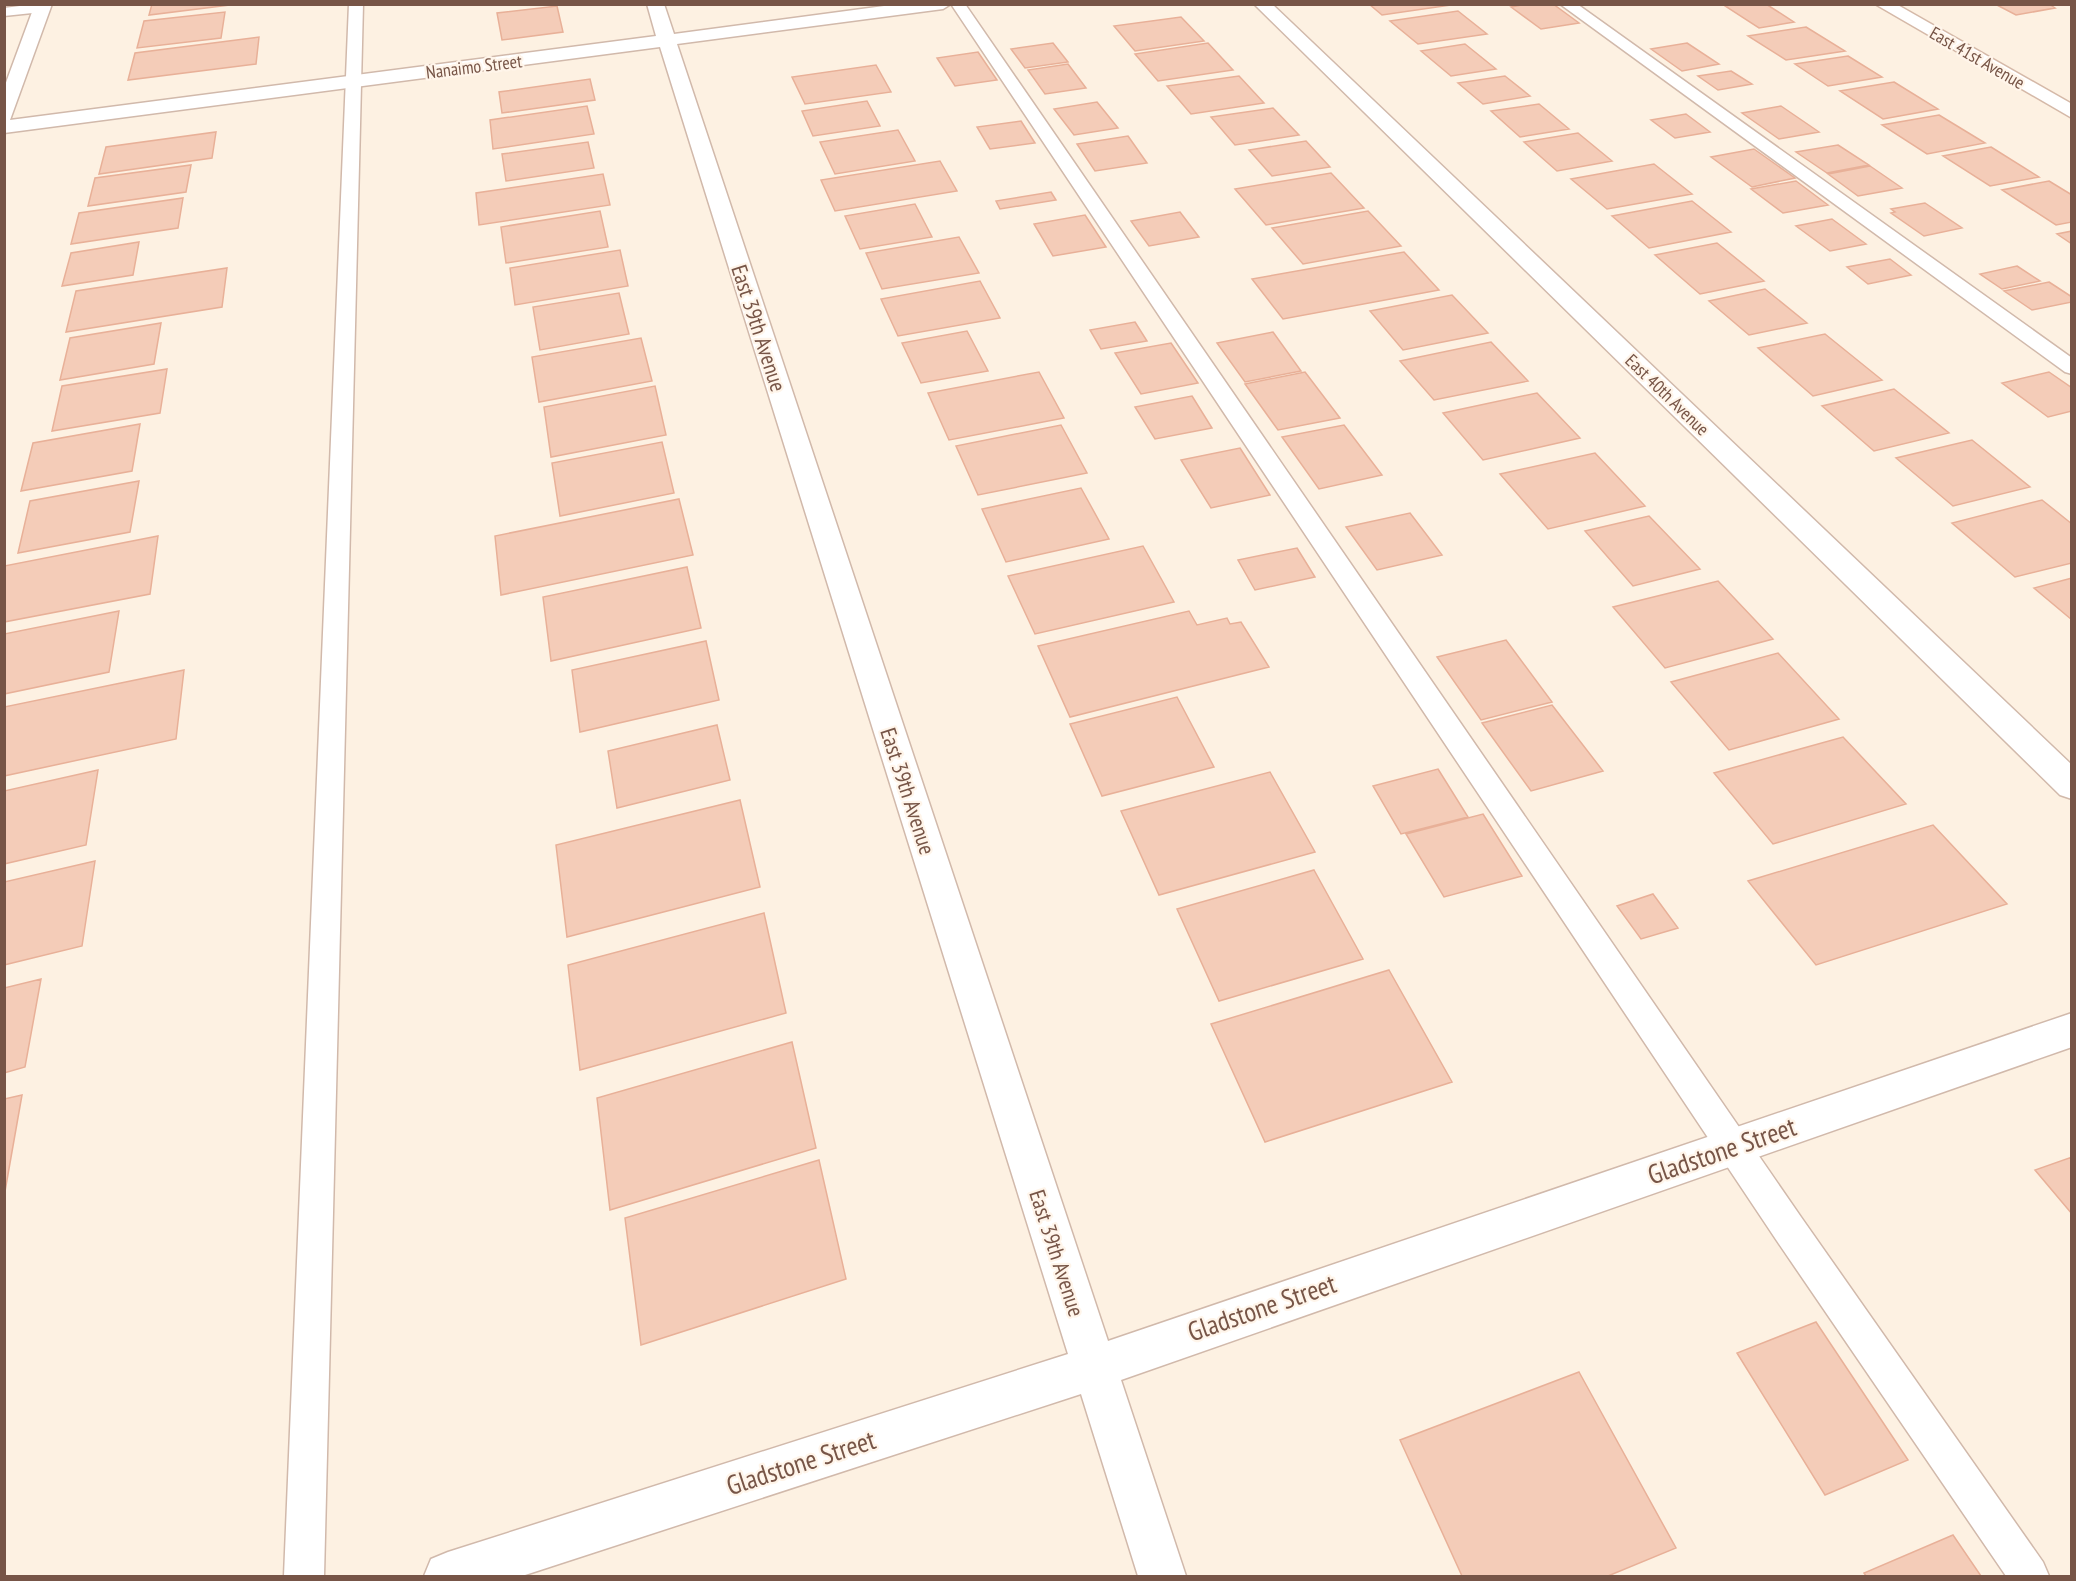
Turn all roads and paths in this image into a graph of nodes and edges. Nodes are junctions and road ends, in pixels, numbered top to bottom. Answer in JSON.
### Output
{"nodes":[{"id":1,"x":356,"y":4,"type":"edge"},
{"id":2,"x":655,"y":4,"type":"edge"},
{"id":3,"x":943,"y":4,"type":"edge"},
{"id":4,"x":958,"y":4,"type":"edge"},
{"id":5,"x":1262,"y":4,"type":"edge"},
{"id":6,"x":1567,"y":4,"type":"edge"},
{"id":7,"x":1883,"y":4,"type":"edge"},
{"id":8,"x":43,"y":6,"type":"edge"},
{"id":9,"x":4,"y":12,"type":"edge"},
{"id":10,"x":666,"y":42,"type":"junction"},
{"id":11,"x":354,"y":82,"type":"junction"},
{"id":12,"x":2072,"y":112,"type":"edge"},
{"id":13,"x":4,"y":116,"type":"edge"},
{"id":14,"x":4,"y":127,"type":"edge"},
{"id":15,"x":2072,"y":368,"type":"edge"},
{"id":16,"x":2072,"y":786,"type":"edge"},
{"id":17,"x":2072,"y":1030,"type":"edge"},
{"id":18,"x":1734,"y":1148,"type":"junction"},
{"id":19,"x":1094,"y":1366,"type":"junction"},
{"id":20,"x":304,"y":1576,"type":"edge"},
{"id":21,"x":448,"y":1576,"type":"edge"},
{"id":22,"x":1162,"y":1576,"type":"edge"},
{"id":23,"x":2029,"y":1576,"type":"edge"}],
"edges":[{"from":1,"to":11,"type":"lane"},
{"from":2,"to":10,"type":"street","name":"East 39th Avenue"},
{"from":3,"to":10,"type":"street","name":"Nanaimo Street"},
{"from":4,"to":18,"type":"lane"},
{"from":5,"to":16,"type":"street","name":"East 40th Avenue"},
{"from":6,"to":15,"type":"lane"},
{"from":7,"to":12,"type":"street","name":"East 41st Avenue"},
{"from":8,"to":9,"type":"lane"},
{"from":8,"to":13,"type":"street"},
{"from":10,"to":11,"type":"street","name":"Nanaimo Street"},
{"from":10,"to":19,"type":"street","name":"East 39th Avenue"},
{"from":11,"to":14,"type":"street","name":"Nanaimo Street"},
{"from":11,"to":20,"type":"lane"},
{"from":17,"to":18,"type":"street","name":"Gladstone Street"},
{"from":18,"to":19,"type":"street","name":"Gladstone Street"},
{"from":18,"to":23,"type":"lane"},
{"from":19,"to":21,"type":"street","name":"Gladstone Street"},
{"from":19,"to":22,"type":"street","name":"East 39th Avenue"}]}
